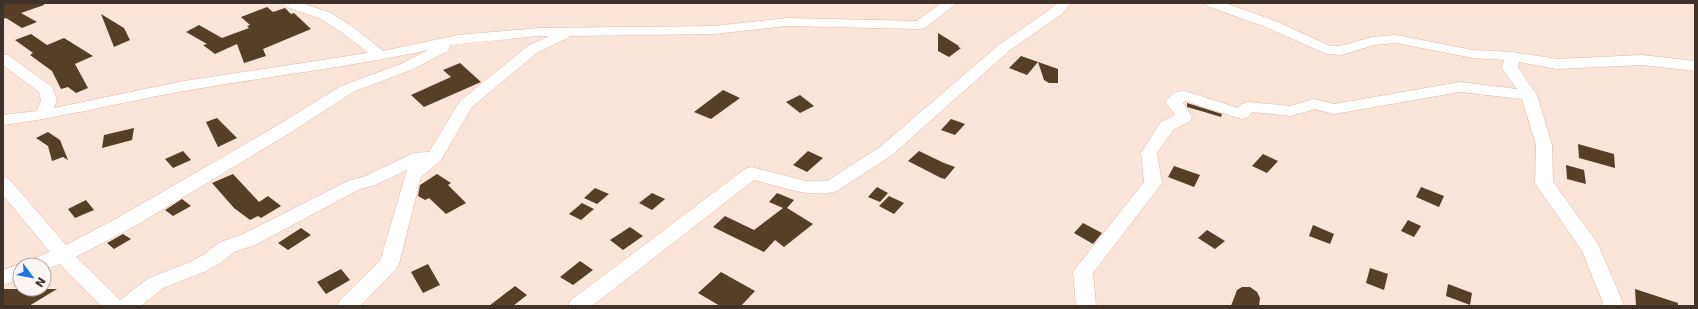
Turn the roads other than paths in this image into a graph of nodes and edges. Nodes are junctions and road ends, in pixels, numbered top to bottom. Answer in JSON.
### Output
{"nodes":[{"id":1,"x":289,"y":3,"type":"edge"},
{"id":2,"x":950,"y":3,"type":"edge"},
{"id":3,"x":1064,"y":3,"type":"edge"},
{"id":4,"x":1212,"y":3,"type":"edge"},
{"id":5,"x":566,"y":33,"type":"junction"},
{"id":6,"x":458,"y":39,"type":"junction"},
{"id":7,"x":380,"y":56,"type":"junction"},
{"id":8,"x":1512,"y":56,"type":"junction"},
{"id":9,"x":3,"y":58,"type":"edge"},
{"id":10,"x":1695,"y":66,"type":"edge"},
{"id":11,"x":1529,"y":95,"type":"junction"},
{"id":12,"x":43,"y":115,"type":"junction"},
{"id":13,"x":23,"y":118,"type":"junction"},
{"id":14,"x":3,"y":120,"type":"edge"},
{"id":15,"x":3,"y":127,"type":"edge"},
{"id":16,"x":435,"y":156,"type":"junction"},
{"id":17,"x":3,"y":183,"type":"edge"},
{"id":18,"x":63,"y":255,"type":"junction"},
{"id":19,"x":52,"y":259,"type":"edge"},
{"id":20,"x":1616,"y":305,"type":"edge"},
{"id":21,"x":113,"y":306,"type":"edge"},
{"id":22,"x":127,"y":306,"type":"edge"},
{"id":23,"x":346,"y":306,"type":"edge"},
{"id":24,"x":578,"y":306,"type":"edge"},
{"id":25,"x":1086,"y":306,"type":"edge"}],
"edges":[{"from":1,"to":7,"type":"street"},
{"from":2,"to":5,"type":"street"},
{"from":3,"to":24,"type":"street"},
{"from":4,"to":8,"type":"street"},
{"from":5,"to":6,"type":"street"},
{"from":5,"to":16,"type":"street"},
{"from":6,"to":7,"type":"street"},
{"from":6,"to":18,"type":"street"},
{"from":7,"to":12,"type":"street"},
{"from":8,"to":10,"type":"street"},
{"from":8,"to":11,"type":"street"},
{"from":9,"to":12,"type":"street"},
{"from":11,"to":20,"type":"street"},
{"from":11,"to":25,"type":"street"},
{"from":12,"to":13,"type":"street"},
{"from":13,"to":14,"type":"street"},
{"from":13,"to":15,"type":"street"},
{"from":16,"to":22,"type":"street"},
{"from":16,"to":23,"type":"street"},
{"from":17,"to":18,"type":"street"},
{"from":18,"to":19,"type":"street"},
{"from":18,"to":21,"type":"street"}]}
